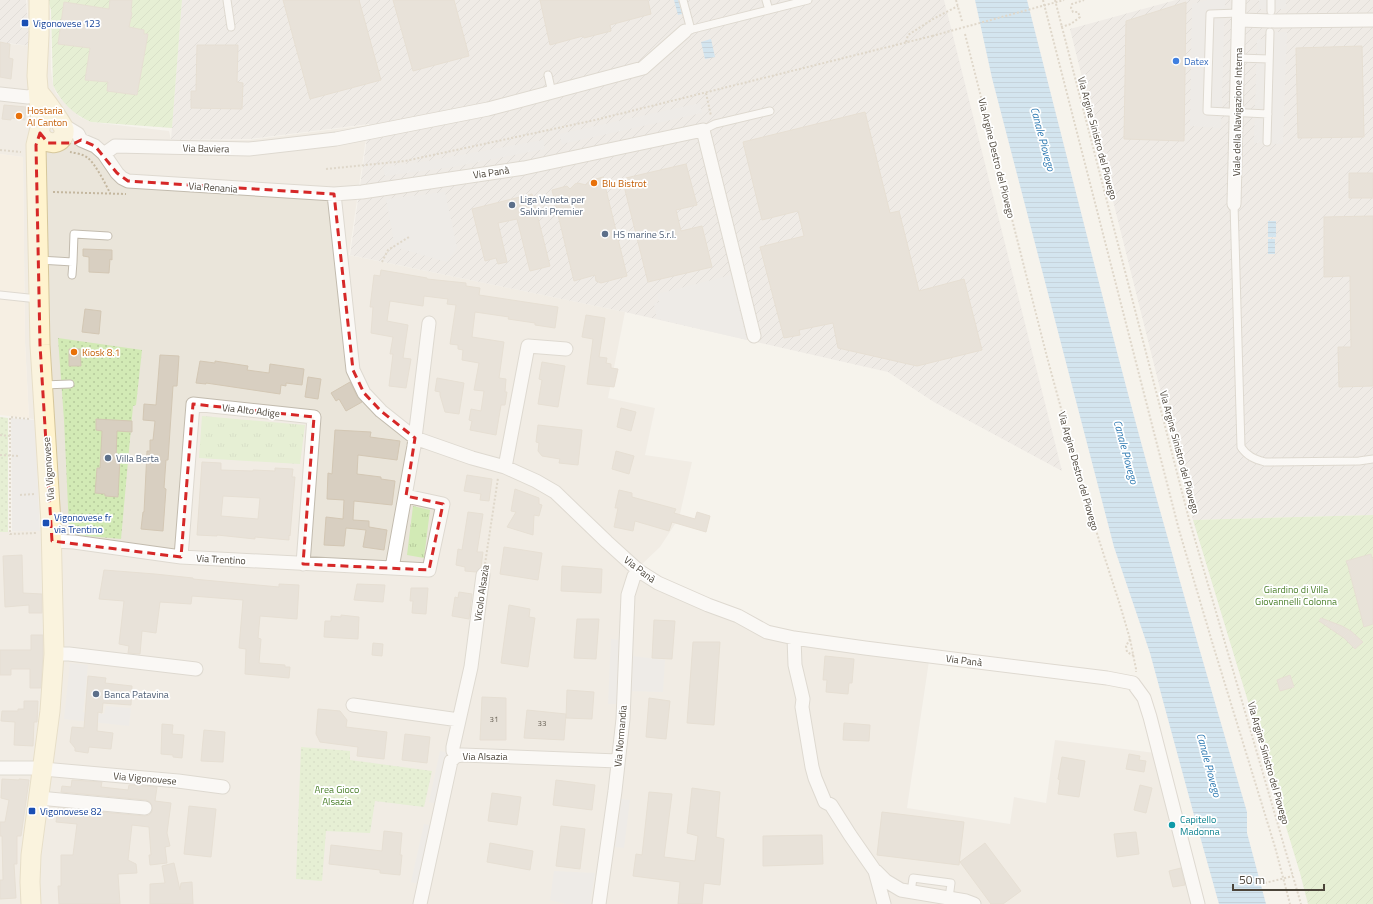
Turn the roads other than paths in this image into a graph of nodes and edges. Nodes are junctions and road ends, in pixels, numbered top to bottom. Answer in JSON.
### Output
{"nodes":[{"id":1,"x":32,"y":0,"type":"edge"},
{"id":2,"x":39,"y":0,"type":"edge"},
{"id":3,"x":227,"y":0,"type":"edge"},
{"id":4,"x":683,"y":0,"type":"edge"},
{"id":5,"x":766,"y":0,"type":"edge"},
{"id":6,"x":808,"y":0,"type":"edge"},
{"id":7,"x":1271,"y":0,"type":"edge"},
{"id":8,"x":768,"y":10,"type":"junction"},
{"id":9,"x":1271,"y":10,"type":"dead end"},
{"id":10,"x":1239,"y":11,"type":"edge"},
{"id":11,"x":1373,"y":20,"type":"edge"},
{"id":12,"x":231,"y":26,"type":"dead end"},
{"id":13,"x":688,"y":31,"type":"junction"},
{"id":14,"x":1270,"y":32,"type":"dead end"},
{"id":15,"x":39,"y":35,"type":"junction"},
{"id":16,"x":1238,"y":58,"type":"junction"},
{"id":17,"x":1269,"y":60,"type":"junction"},
{"id":18,"x":548,"y":75,"type":"dead end"},
{"id":19,"x":552,"y":92,"type":"junction"},
{"id":20,"x":39,"y":93,"type":"junction"},
{"id":21,"x":0,"y":94,"type":"edge"},
{"id":22,"x":770,"y":111,"type":"dead end"},
{"id":23,"x":1237,"y":113,"type":"junction"},
{"id":24,"x":1268,"y":114,"type":"junction"},
{"id":25,"x":708,"y":128,"type":"junction"},
{"id":26,"x":53,"y":131,"type":"junction"},
{"id":27,"x":1267,"y":142,"type":"dead end"},
{"id":28,"x":104,"y":154,"type":"junction"},
{"id":29,"x":334,"y":194,"type":"junction"},
{"id":30,"x":1234,"y":204,"type":"joint"},
{"id":31,"x":108,"y":236,"type":"dead end"},
{"id":32,"x":38,"y":260,"type":"junction"},
{"id":33,"x":73,"y":262,"type":"junction"},
{"id":34,"x":72,"y":275,"type":"dead end"},
{"id":35,"x":0,"y":295,"type":"edge"},
{"id":36,"x":40,"y":300,"type":"junction"},
{"id":37,"x":428,"y":323,"type":"dead end"},
{"id":38,"x":754,"y":336,"type":"dead end"},
{"id":39,"x":566,"y":349,"type":"dead end"},
{"id":40,"x":70,"y":384,"type":"dead end"},
{"id":41,"x":42,"y":385,"type":"junction"},
{"id":42,"x":415,"y":438,"type":"junction"},
{"id":43,"x":1373,"y":459,"type":"edge"},
{"id":44,"x":502,"y":466,"type":"junction"},
{"id":45,"x":406,"y":496,"type":"junction"},
{"id":46,"x":52,"y":537,"type":"junction"},
{"id":47,"x":181,"y":557,"type":"junction"},
{"id":48,"x":303,"y":564,"type":"junction"},
{"id":49,"x":392,"y":568,"type":"junction"},
{"id":50,"x":639,"y":571,"type":"junction"},
{"id":51,"x":483,"y":575,"type":"road end"},
{"id":52,"x":794,"y":638,"type":"junction"},
{"id":53,"x":54,"y":654,"type":"junction"},
{"id":54,"x":196,"y":669,"type":"dead end"},
{"id":55,"x":353,"y":705,"type":"dead end"},
{"id":56,"x":459,"y":720,"type":"junction"},
{"id":57,"x":456,"y":756,"type":"junction"},
{"id":58,"x":618,"y":760,"type":"junction"},
{"id":59,"x":0,"y":768,"type":"edge"},
{"id":60,"x":43,"y":769,"type":"junction"},
{"id":61,"x":222,"y":787,"type":"dead end"},
{"id":62,"x":39,"y":798,"type":"junction"},
{"id":63,"x":145,"y":808,"type":"dead end"},
{"id":64,"x":875,"y":871,"type":"junction"},
{"id":65,"x":31,"y":904,"type":"edge"},
{"id":66,"x":420,"y":904,"type":"edge"},
{"id":67,"x":599,"y":904,"type":"edge"},
{"id":68,"x":884,"y":904,"type":"edge"},
{"id":69,"x":974,"y":904,"type":"edge"},
{"id":70,"x":1198,"y":904,"type":"edge"}],
"edges":[{"from":1,"to":15,"type":"main road"},
{"from":2,"to":15,"type":"main road"},
{"from":3,"to":12,"type":"lane"},
{"from":4,"to":13,"type":"lane"},
{"from":5,"to":8,"type":"lane"},
{"from":6,"to":8,"type":"lane"},
{"from":7,"to":9,"type":"lane"},
{"from":8,"to":13,"type":"lane"},
{"from":10,"to":11,"type":"street"},
{"from":10,"to":16,"type":"street","name":"Viale della Navigazione Interna"},
{"from":10,"to":23,"type":"lane"},
{"from":13,"to":19,"type":"street"},
{"from":14,"to":17,"type":"lane"},
{"from":15,"to":20,"type":"main road"},
{"from":16,"to":17,"type":"lane"},
{"from":16,"to":23,"type":"street","name":"Viale della Navigazione Interna"},
{"from":17,"to":24,"type":"lane"},
{"from":18,"to":19,"type":"lane"},
{"from":19,"to":28,"type":"street","name":"Via Baviera"},
{"from":20,"to":21,"type":"street"},
{"from":20,"to":26,"type":"main road"},
{"from":22,"to":25,"type":"lane"},
{"from":23,"to":24,"type":"lane"},
{"from":23,"to":30,"type":"street","name":"Viale della Navigazione Interna"},
{"from":24,"to":27,"type":"lane"},
{"from":25,"to":29,"type":"street","name":"Via Panà"},
{"from":25,"to":38,"type":"street"},
{"from":26,"to":28,"type":"street"},
{"from":26,"to":32,"type":"main road","name":"Via Vigonovese"},
{"from":28,"to":29,"type":"street","name":"Via Renania"},
{"from":29,"to":42,"type":"street","name":"Via Panà"},
{"from":30,"to":43,"type":"lane"},
{"from":31,"to":33,"type":"lane"},
{"from":32,"to":33,"type":"lane"},
{"from":32,"to":36,"type":"main road","name":"Via Vigonovese"},
{"from":33,"to":34,"type":"lane"},
{"from":35,"to":36,"type":"lane"},
{"from":36,"to":41,"type":"main road","name":"Via Vigonovese"},
{"from":37,"to":42,"type":"street"},
{"from":39,"to":44,"type":"street"},
{"from":40,"to":41,"type":"lane"},
{"from":41,"to":46,"type":"main road","name":"Via Vigonovese"},
{"from":42,"to":44,"type":"street","name":"Via Panà"},
{"from":42,"to":45,"type":"street"},
{"from":44,"to":50,"type":"street","name":"Via Panà"},
{"from":45,"to":49,"type":"street"},
{"from":45,"to":49,"type":"street","name":"Via Trentino"},
{"from":46,"to":47,"type":"street","name":"Via Trentino"},
{"from":46,"to":53,"type":"main road","name":"Via Vigonovese"},
{"from":47,"to":48,"type":"street","name":"Via Trentino"},
{"from":47,"to":48,"type":"street","name":"Via Alto Adige"},
{"from":48,"to":49,"type":"street","name":"Via Trentino"},
{"from":50,"to":52,"type":"street","name":"Via Panà"},
{"from":50,"to":58,"type":"street","name":"Via Normandia"},
{"from":51,"to":56,"type":"street","name":"Vicolo Alsazia"},
{"from":52,"to":64,"type":"street"},
{"from":52,"to":70,"type":"street","name":"Via Panà"},
{"from":53,"to":54,"type":"street"},
{"from":53,"to":60,"type":"main road","name":"Via Vigonovese"},
{"from":55,"to":56,"type":"street"},
{"from":56,"to":57,"type":"street","name":"Vicolo Alsazia"},
{"from":57,"to":58,"type":"street","name":"Via Alsazia"},
{"from":57,"to":66,"type":"street","name":"Via Alsazia"},
{"from":58,"to":67,"type":"street","name":"Via Normandia"},
{"from":59,"to":60,"type":"street"},
{"from":60,"to":61,"type":"street","name":"Via Vigonovese"},
{"from":60,"to":62,"type":"main road","name":"Via Vigonovese"},
{"from":62,"to":63,"type":"street"},
{"from":62,"to":65,"type":"main road","name":"Via Vigonovese"},
{"from":64,"to":68,"type":"street"},
{"from":64,"to":69,"type":"street"}]}
